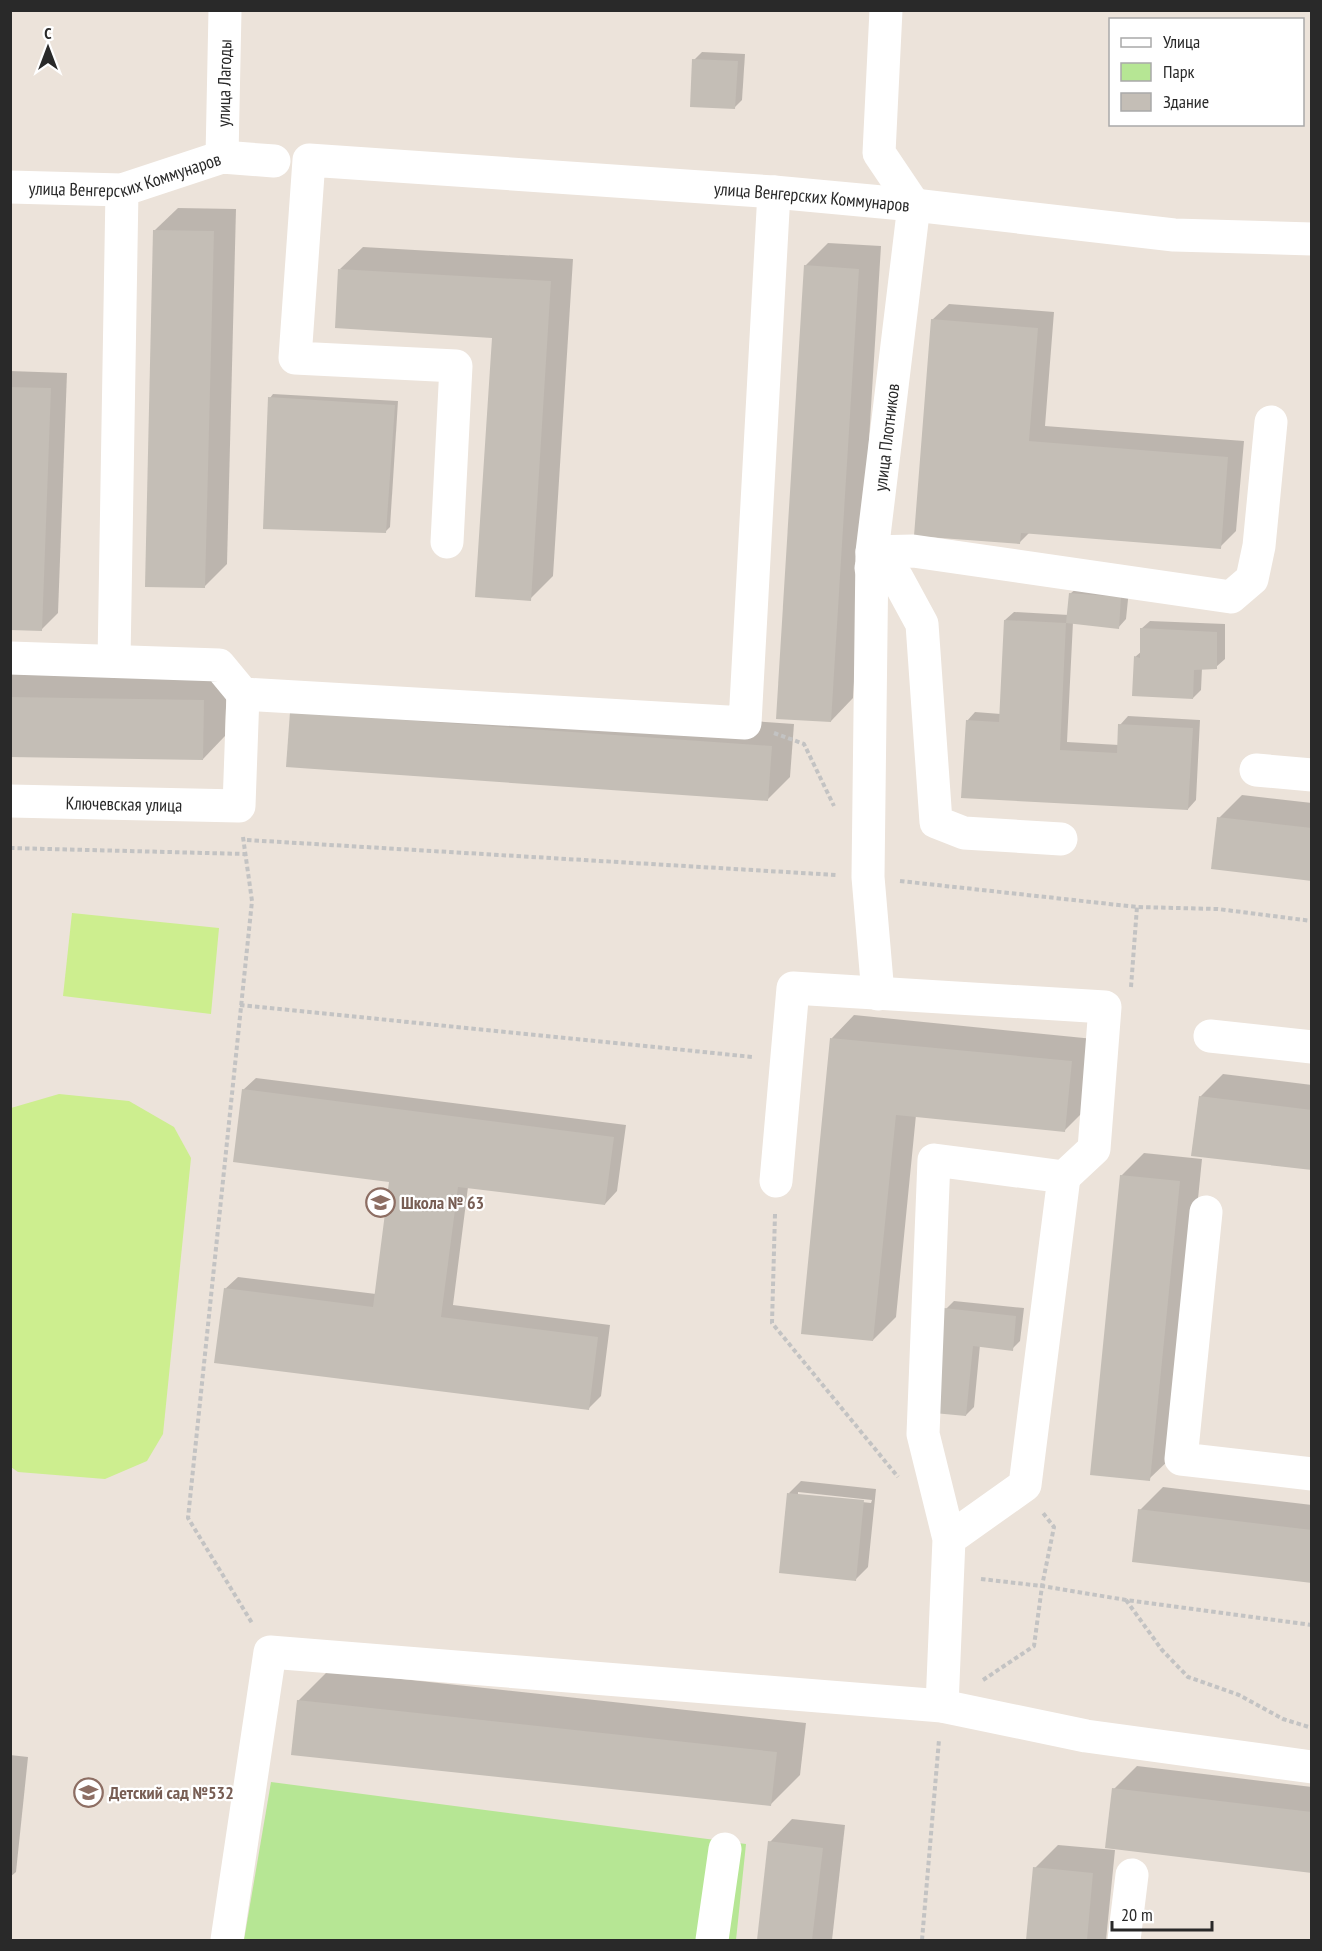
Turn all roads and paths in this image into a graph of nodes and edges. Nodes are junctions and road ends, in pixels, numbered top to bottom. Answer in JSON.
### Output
{"nodes":[{"id":1,"x":225,"y":10,"type":"edge"},
{"id":2,"x":886,"y":10,"type":"edge"},
{"id":3,"x":222,"y":157,"type":"junction"},
{"id":4,"x":274,"y":161,"type":"dead end"},
{"id":5,"x":10,"y":187,"type":"edge"},
{"id":6,"x":122,"y":190,"type":"junction"},
{"id":7,"x":774,"y":192,"type":"junction"},
{"id":8,"x":915,"y":205,"type":"junction"},
{"id":9,"x":1311,"y":239,"type":"edge"},
{"id":10,"x":1271,"y":422,"type":"dead end"},
{"id":11,"x":447,"y":542,"type":"dead end"},
{"id":12,"x":871,"y":560,"type":"junction"},
{"id":13,"x":10,"y":658,"type":"edge"},
{"id":14,"x":114,"y":661,"type":"junction"},
{"id":15,"x":243,"y":694,"type":"junction"},
{"id":16,"x":745,"y":723,"type":"junction"},
{"id":17,"x":1256,"y":770,"type":"dead end"},
{"id":18,"x":1311,"y":775,"type":"edge"},
{"id":19,"x":10,"y":801,"type":"edge"},
{"id":20,"x":239,"y":806,"type":"junction"},
{"id":21,"x":839,"y":816,"type":"dead end"},
{"id":22,"x":1061,"y":839,"type":"dead end"},
{"id":23,"x":243,"y":840,"type":"junction"},
{"id":24,"x":10,"y":848,"type":"edge"},
{"id":25,"x":246,"y":854,"type":"junction"},
{"id":26,"x":868,"y":877,"type":"junction"},
{"id":27,"x":1311,"y":921,"type":"edge"},
{"id":28,"x":878,"y":993,"type":"junction"},
{"id":29,"x":240,"y":1005,"type":"junction"},
{"id":30,"x":1210,"y":1036,"type":"dead end"},
{"id":31,"x":1311,"y":1047,"type":"edge"},
{"id":32,"x":787,"y":1060,"type":"junction"},
{"id":33,"x":1064,"y":1177,"type":"junction"},
{"id":34,"x":776,"y":1181,"type":"joint"},
{"id":35,"x":1206,"y":1212,"type":"dead end"},
{"id":36,"x":1311,"y":1474,"type":"edge"},
{"id":37,"x":905,"y":1485,"type":"dead end"},
{"id":38,"x":949,"y":1539,"type":"junction"},
{"id":39,"x":947,"y":1575,"type":"junction"},
{"id":40,"x":1042,"y":1586,"type":"junction"},
{"id":41,"x":1126,"y":1600,"type":"junction"},
{"id":42,"x":1311,"y":1625,"type":"edge"},
{"id":43,"x":270,"y":1652,"type":"junction"},
{"id":44,"x":942,"y":1706,"type":"junction"},
{"id":45,"x":1311,"y":1728,"type":"edge"},
{"id":46,"x":1311,"y":1767,"type":"edge"},
{"id":47,"x":725,"y":1849,"type":"dead end"},
{"id":48,"x":1132,"y":1875,"type":"dead end"},
{"id":49,"x":227,"y":1941,"type":"edge"},
{"id":50,"x":712,"y":1941,"type":"edge"},
{"id":51,"x":922,"y":1941,"type":"edge"},
{"id":52,"x":1124,"y":1941,"type":"edge"}],
"edges":[{"from":1,"to":3,"type":"street","name":"улица Лагоды"},
{"from":2,"to":8,"type":"street"},
{"from":3,"to":4,"type":"street","name":"улица Венгерских Коммунаров"},
{"from":3,"to":6,"type":"street","name":"улица Венгерских Коммунаров"},
{"from":5,"to":6,"type":"street","name":"улица Венгерских Коммунаров"},
{"from":6,"to":14,"type":"street"},
{"from":7,"to":8,"type":"street","name":"улица Венгерских Коммунаров"},
{"from":7,"to":11,"type":"street","name":"улица Венгерских Коммунаров"},
{"from":7,"to":16,"type":"street"},
{"from":8,"to":9,"type":"street","name":"улица Венгерских Коммунаров"},
{"from":8,"to":12,"type":"street","name":"улица Плотников"},
{"from":10,"to":12,"type":"street"},
{"from":12,"to":22,"type":"street"},
{"from":12,"to":26,"type":"street","name":"улица Плотников"},
{"from":13,"to":14,"type":"street"},
{"from":14,"to":15,"type":"street"},
{"from":15,"to":16,"type":"street"},
{"from":15,"to":20,"type":"street"},
{"from":16,"to":21,"type":"path"},
{"from":17,"to":18,"type":"street"},
{"from":19,"to":20,"type":"street","name":"Ключевская улица"},
{"from":20,"to":23,"type":"path"},
{"from":23,"to":25,"type":"path"},
{"from":23,"to":26,"type":"path"},
{"from":24,"to":25,"type":"path"},
{"from":25,"to":29,"type":"path"},
{"from":26,"to":27,"type":"path"},
{"from":26,"to":28,"type":"street","name":"улица Плотников"},
{"from":28,"to":32,"type":"street"},
{"from":28,"to":33,"type":"street"},
{"from":29,"to":32,"type":"path"},
{"from":29,"to":43,"type":"path"},
{"from":30,"to":31,"type":"street"},
{"from":32,"to":34,"type":"street"},
{"from":33,"to":38,"type":"street"},
{"from":33,"to":38,"type":"street"},
{"from":34,"to":37,"type":"path"},
{"from":35,"to":36,"type":"street"},
{"from":38,"to":39,"type":"street"},
{"from":39,"to":40,"type":"path"},
{"from":39,"to":44,"type":"street"},
{"from":40,"to":41,"type":"path"},
{"from":40,"to":44,"type":"path"},
{"from":41,"to":42,"type":"path"},
{"from":41,"to":45,"type":"path"},
{"from":43,"to":44,"type":"street"},
{"from":43,"to":49,"type":"street"},
{"from":44,"to":46,"type":"street"},
{"from":44,"to":51,"type":"path"},
{"from":47,"to":50,"type":"street"},
{"from":48,"to":52,"type":"street"}]}
